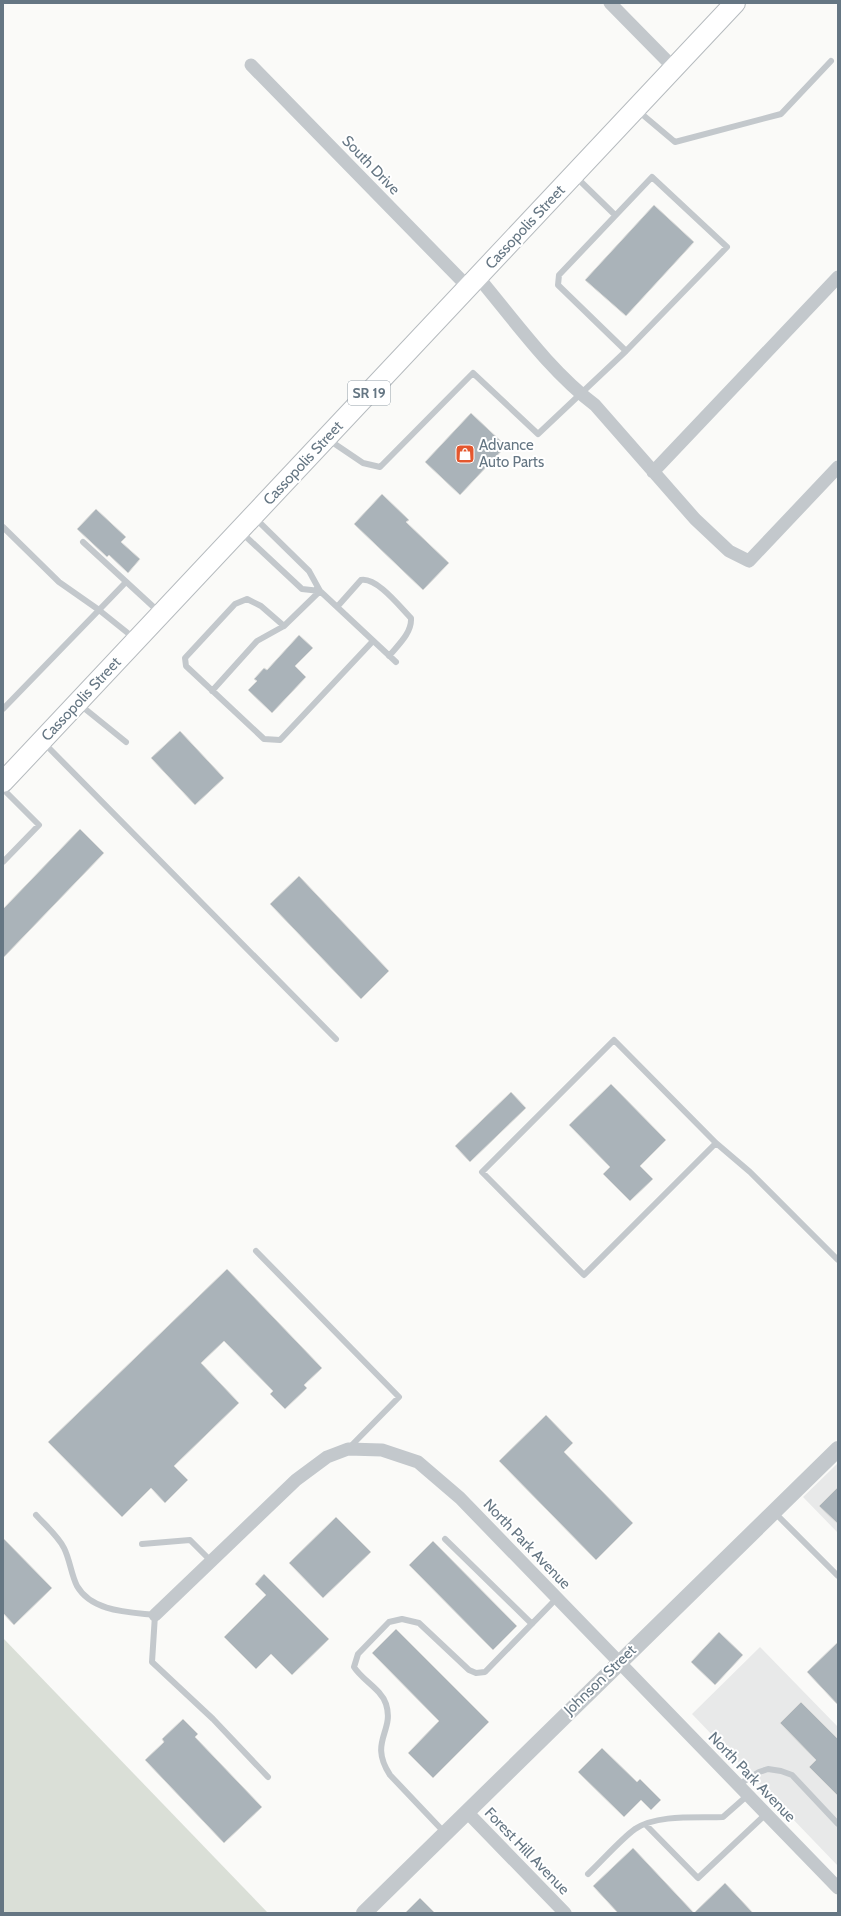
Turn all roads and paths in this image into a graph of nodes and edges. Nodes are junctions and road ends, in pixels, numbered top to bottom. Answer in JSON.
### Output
{"nodes":[{"id":1,"x":610,"y":3,"type":"edge"},
{"id":2,"x":735,"y":3,"type":"edge"},
{"id":3,"x":832,"y":61,"type":"dead end"},
{"id":4,"x":251,"y":65,"type":"dead end"},
{"id":5,"x":674,"y":68,"type":"junction"},
{"id":6,"x":636,"y":109,"type":"junction"},
{"id":7,"x":574,"y":175,"type":"junction"},
{"id":8,"x":615,"y":215,"type":"junction"},
{"id":9,"x":838,"y":277,"type":"edge"},
{"id":10,"x":473,"y":282,"type":"junction"},
{"id":11,"x":626,"y":351,"type":"junction"},
{"id":12,"x":582,"y":395,"type":"junction"},
{"id":13,"x":327,"y":438,"type":"junction"},
{"id":14,"x":838,"y":466,"type":"edge"},
{"id":15,"x":653,"y":472,"type":"junction"},
{"id":16,"x":253,"y":516,"type":"junction"},
{"id":17,"x":3,"y":527,"type":"edge"},
{"id":18,"x":239,"y":531,"type":"junction"},
{"id":19,"x":83,"y":542,"type":"dead end"},
{"id":20,"x":126,"y":582,"type":"junction"},
{"id":21,"x":320,"y":591,"type":"junction"},
{"id":22,"x":337,"y":607,"type":"junction"},
{"id":23,"x":99,"y":610,"type":"junction"},
{"id":24,"x":161,"y":614,"type":"junction"},
{"id":25,"x":284,"y":626,"type":"junction"},
{"id":26,"x":136,"y":640,"type":"junction"},
{"id":27,"x":373,"y":641,"type":"junction"},
{"id":28,"x":389,"y":656,"type":"junction"},
{"id":29,"x":396,"y":662,"type":"dead end"},
{"id":30,"x":212,"y":691,"type":"junction"},
{"id":31,"x":78,"y":703,"type":"junction"},
{"id":32,"x":3,"y":709,"type":"edge"},
{"id":33,"x":42,"y":741,"type":"junction"},
{"id":34,"x":126,"y":742,"type":"dead end"},
{"id":35,"x":3,"y":782,"type":"edge"},
{"id":36,"x":3,"y":789,"type":"edge"},
{"id":37,"x":3,"y":862,"type":"edge"},
{"id":38,"x":336,"y":1039,"type":"dead end"},
{"id":39,"x":716,"y":1143,"type":"junction"},
{"id":40,"x":256,"y":1252,"type":"dead end"},
{"id":41,"x":838,"y":1260,"type":"edge"},
{"id":42,"x":348,"y":1449,"type":"junction"},
{"id":43,"x":838,"y":1449,"type":"edge"},
{"id":44,"x":774,"y":1512,"type":"junction"},
{"id":45,"x":36,"y":1515,"type":"dead end"},
{"id":46,"x":445,"y":1538,"type":"dead end"},
{"id":47,"x":142,"y":1544,"type":"dead end"},
{"id":48,"x":211,"y":1561,"type":"junction"},
{"id":49,"x":838,"y":1576,"type":"edge"},
{"id":50,"x":557,"y":1598,"type":"junction"},
{"id":51,"x":155,"y":1615,"type":"junction"},
{"id":52,"x":532,"y":1624,"type":"junction"},
{"id":53,"x":619,"y":1662,"type":"junction"},
{"id":54,"x":268,"y":1777,"type":"dead end"},
{"id":55,"x":738,"y":1785,"type":"junction"},
{"id":56,"x":748,"y":1795,"type":"junction"},
{"id":57,"x":467,"y":1812,"type":"junction"},
{"id":58,"x":766,"y":1814,"type":"junction"},
{"id":59,"x":646,"y":1824,"type":"junction"},
{"id":60,"x":838,"y":1824,"type":"edge"},
{"id":61,"x":445,"y":1833,"type":"junction"},
{"id":62,"x":588,"y":1874,"type":"dead end"},
{"id":63,"x":838,"y":1888,"type":"edge"},
{"id":64,"x":364,"y":1913,"type":"edge"},
{"id":65,"x":565,"y":1913,"type":"edge"}],
"edges":[{"from":1,"to":5,"type":"street"},
{"from":2,"to":5,"type":"main road","name":"Cassopolis Street","number":"SR 19"},
{"from":3,"to":6,"type":"lane"},
{"from":4,"to":10,"type":"street","name":"South Drive"},
{"from":5,"to":6,"type":"main road","name":"Cassopolis Street","number":"SR 19"},
{"from":6,"to":7,"type":"main road","name":"Cassopolis Street","number":"SR 19"},
{"from":7,"to":8,"type":"lane"},
{"from":7,"to":10,"type":"main road","name":"Cassopolis Street","number":"SR 19"},
{"from":8,"to":11,"type":"lane"},
{"from":8,"to":11,"type":"lane"},
{"from":9,"to":15,"type":"street"},
{"from":10,"to":12,"type":"street","name":"South Drive"},
{"from":10,"to":13,"type":"main road","name":"Cassopolis Street","number":"SR 19"},
{"from":11,"to":12,"type":"lane"},
{"from":12,"to":13,"type":"lane"},
{"from":12,"to":15,"type":"street","name":"South Drive"},
{"from":13,"to":16,"type":"main road","name":"Cassopolis Street","number":"SR 19"},
{"from":14,"to":15,"type":"street","name":"South Drive"},
{"from":16,"to":18,"type":"main road","name":"Cassopolis Street","number":"SR 19"},
{"from":16,"to":21,"type":"lane"},
{"from":17,"to":23,"type":"lane"},
{"from":18,"to":21,"type":"lane"},
{"from":18,"to":24,"type":"main road","name":"Cassopolis Street","number":"SR 19"},
{"from":19,"to":20,"type":"lane"},
{"from":20,"to":23,"type":"lane"},
{"from":20,"to":24,"type":"lane"},
{"from":21,"to":22,"type":"lane"},
{"from":21,"to":25,"type":"lane"},
{"from":22,"to":27,"type":"lane"},
{"from":22,"to":28,"type":"lane"},
{"from":23,"to":26,"type":"lane"},
{"from":23,"to":32,"type":"lane"},
{"from":24,"to":26,"type":"main road","name":"Cassopolis Street","number":"SR 19"},
{"from":25,"to":30,"type":"lane"},
{"from":25,"to":30,"type":"lane"},
{"from":26,"to":31,"type":"main road","name":"Cassopolis Street","number":"SR 19"},
{"from":27,"to":28,"type":"lane"},
{"from":27,"to":30,"type":"lane"},
{"from":28,"to":29,"type":"lane"},
{"from":31,"to":33,"type":"main road","name":"Cassopolis Street","number":"SR 19"},
{"from":31,"to":34,"type":"lane"},
{"from":33,"to":35,"type":"main road","name":"Cassopolis Street","number":"SR 19"},
{"from":33,"to":38,"type":"lane"},
{"from":36,"to":37,"type":"lane"},
{"from":39,"to":39,"type":"lane"},
{"from":39,"to":41,"type":"lane"},
{"from":40,"to":42,"type":"lane"},
{"from":42,"to":48,"type":"street","name":"North Park Avenue"},
{"from":42,"to":50,"type":"street","name":"North Park Avenue"},
{"from":43,"to":44,"type":"street","name":"Johnson Street"},
{"from":44,"to":49,"type":"lane"},
{"from":44,"to":53,"type":"street","name":"Johnson Street"},
{"from":45,"to":51,"type":"lane"},
{"from":46,"to":52,"type":"lane"},
{"from":47,"to":48,"type":"lane"},
{"from":48,"to":51,"type":"street","name":"North Park Avenue"},
{"from":50,"to":52,"type":"lane"},
{"from":50,"to":53,"type":"street","name":"North Park Avenue"},
{"from":51,"to":54,"type":"lane"},
{"from":52,"to":61,"type":"lane"},
{"from":53,"to":55,"type":"street","name":"North Park Avenue"},
{"from":53,"to":57,"type":"street","name":"Johnson Street"},
{"from":55,"to":56,"type":"street","name":"North Park Avenue"},
{"from":55,"to":60,"type":"lane"},
{"from":56,"to":58,"type":"street","name":"North Park Avenue"},
{"from":56,"to":59,"type":"lane"},
{"from":57,"to":61,"type":"street","name":"Johnson Street"},
{"from":57,"to":65,"type":"street","name":"Forest Hill Avenue"},
{"from":58,"to":59,"type":"lane"},
{"from":58,"to":63,"type":"street","name":"North Park Avenue"},
{"from":59,"to":62,"type":"lane"},
{"from":61,"to":64,"type":"street","name":"Johnson Street"}]}
